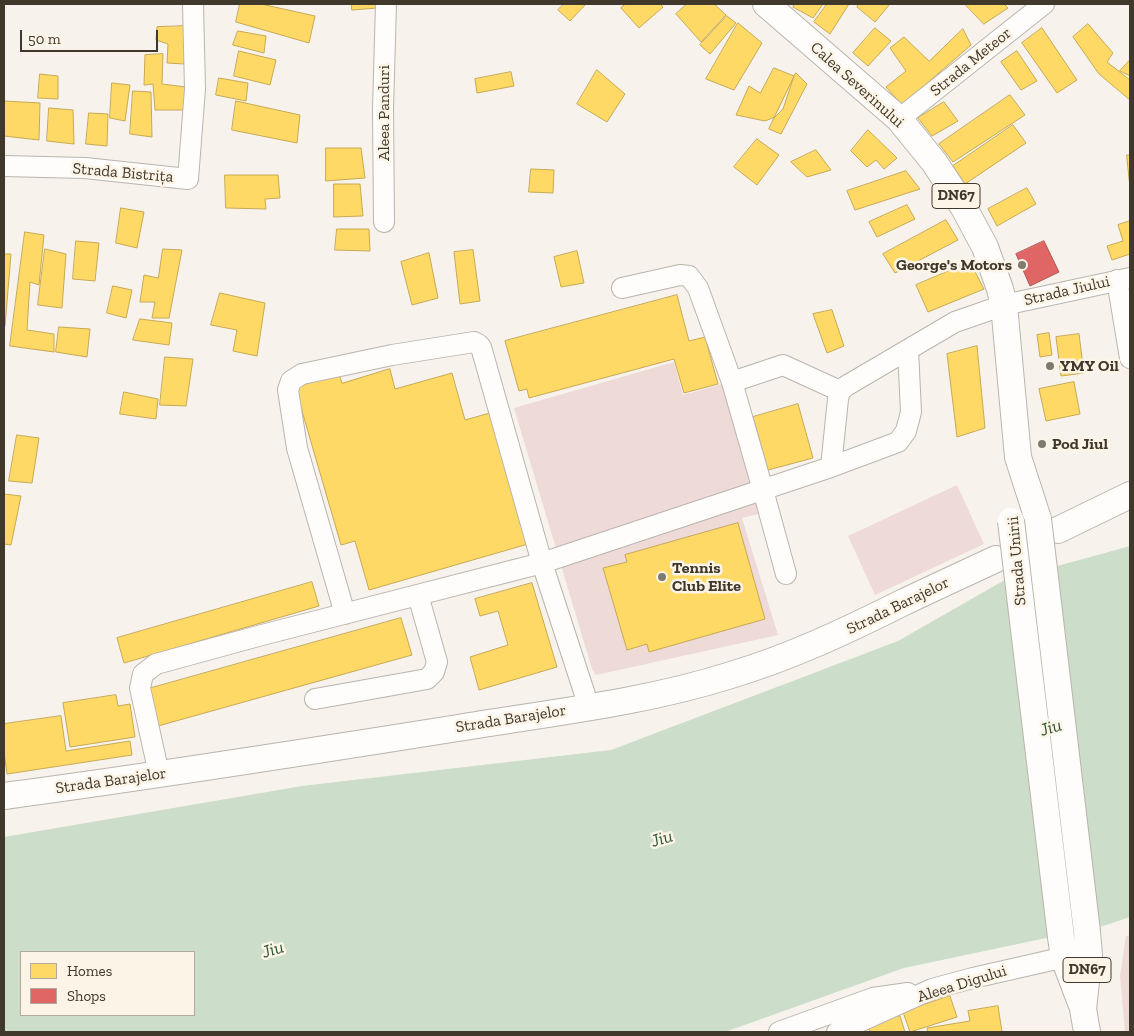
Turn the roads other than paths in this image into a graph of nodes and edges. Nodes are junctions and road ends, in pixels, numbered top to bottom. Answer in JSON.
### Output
{"nodes":[{"id":1,"x":193,"y":4,"type":"edge"},
{"id":2,"x":386,"y":4,"type":"edge"},
{"id":3,"x":766,"y":4,"type":"edge"},
{"id":4,"x":1044,"y":4,"type":"edge"},
{"id":5,"x":899,"y":119,"type":"junction"},
{"id":6,"x":4,"y":166,"type":"edge"},
{"id":7,"x":384,"y":222,"type":"dead end"},
{"id":8,"x":1124,"y":279,"type":"edge"},
{"id":9,"x":622,"y":288,"type":"dead end"},
{"id":10,"x":1004,"y":306,"type":"junction"},
{"id":11,"x":908,"y":350,"type":"junction"},
{"id":12,"x":1130,"y":358,"type":"edge"},
{"id":13,"x":732,"y":382,"type":"junction"},
{"id":14,"x":840,"y":391,"type":"junction"},
{"id":15,"x":1018,"y":456,"type":"junction"},
{"id":16,"x":831,"y":468,"type":"junction"},
{"id":17,"x":763,"y":490,"type":"junction"},
{"id":18,"x":1130,"y":495,"type":"edge"},
{"id":19,"x":1048,"y":524,"type":"junction"},
{"id":20,"x":996,"y":559,"type":"dead end"},
{"id":21,"x":542,"y":563,"type":"junction"},
{"id":22,"x":786,"y":574,"type":"dead end"},
{"id":23,"x":418,"y":595,"type":"junction"},
{"id":24,"x":345,"y":614,"type":"junction"},
{"id":25,"x":315,"y":700,"type":"dead end"},
{"id":26,"x":589,"y":707,"type":"junction"},
{"id":27,"x":159,"y":774,"type":"junction"},
{"id":28,"x":4,"y":796,"type":"edge"},
{"id":29,"x":1062,"y":948,"type":"junction"},
{"id":30,"x":932,"y":989,"type":"junction"},
{"id":31,"x":1085,"y":1020,"type":"edge"},
{"id":32,"x":779,"y":1032,"type":"edge"},
{"id":33,"x":837,"y":1032,"type":"edge"}],
"edges":[{"from":1,"to":6,"type":"street","name":"Strada Bistrița"},
{"from":2,"to":7,"type":"street","name":"Aleea Panduri"},
{"from":3,"to":5,"type":"main road","name":"Calea Severinului","number":"DN67"},
{"from":4,"to":5,"type":"street","name":"Strada Meteor"},
{"from":5,"to":10,"type":"main road","name":"Calea Severinului","number":"DN67"},
{"from":8,"to":10,"type":"street","name":"Strada Jiului"},
{"from":8,"to":12,"type":"street"},
{"from":9,"to":13,"type":"street"},
{"from":10,"to":11,"type":"street","name":"Strada Jiului"},
{"from":10,"to":15,"type":"main road","name":"Calea Severinului","number":"DN67"},
{"from":11,"to":14,"type":"street","name":"Strada Jiului"},
{"from":11,"to":16,"type":"street"},
{"from":13,"to":14,"type":"street"},
{"from":13,"to":17,"type":"street"},
{"from":14,"to":16,"type":"street"},
{"from":15,"to":19,"type":"main road","name":"Strada Unirii","number":"DN67"},
{"from":15,"to":29,"type":"main road","name":"Strada Unirii","number":"DN67","bridge":true},
{"from":16,"to":17,"type":"street"},
{"from":17,"to":21,"type":"street"},
{"from":17,"to":22,"type":"street"},
{"from":18,"to":19,"type":"main road"},
{"from":19,"to":31,"type":"main road","name":"Strada Unirii","number":"DN67","bridge":true},
{"from":20,"to":26,"type":"main road","name":"Strada Barajelor"},
{"from":21,"to":23,"type":"street"},
{"from":21,"to":24,"type":"street"},
{"from":21,"to":26,"type":"street"},
{"from":23,"to":24,"type":"street"},
{"from":23,"to":25,"type":"street"},
{"from":24,"to":27,"type":"street"},
{"from":26,"to":27,"type":"main road","name":"Strada Barajelor"},
{"from":27,"to":28,"type":"main road","name":"Strada Barajelor"},
{"from":29,"to":30,"type":"street","name":"Aleea Digului"},
{"from":29,"to":31,"type":"main road","name":"Strada Unirii","number":"DN67"},
{"from":30,"to":32,"type":"street"},
{"from":30,"to":33,"type":"street","name":"Aleea Digului"}]}
